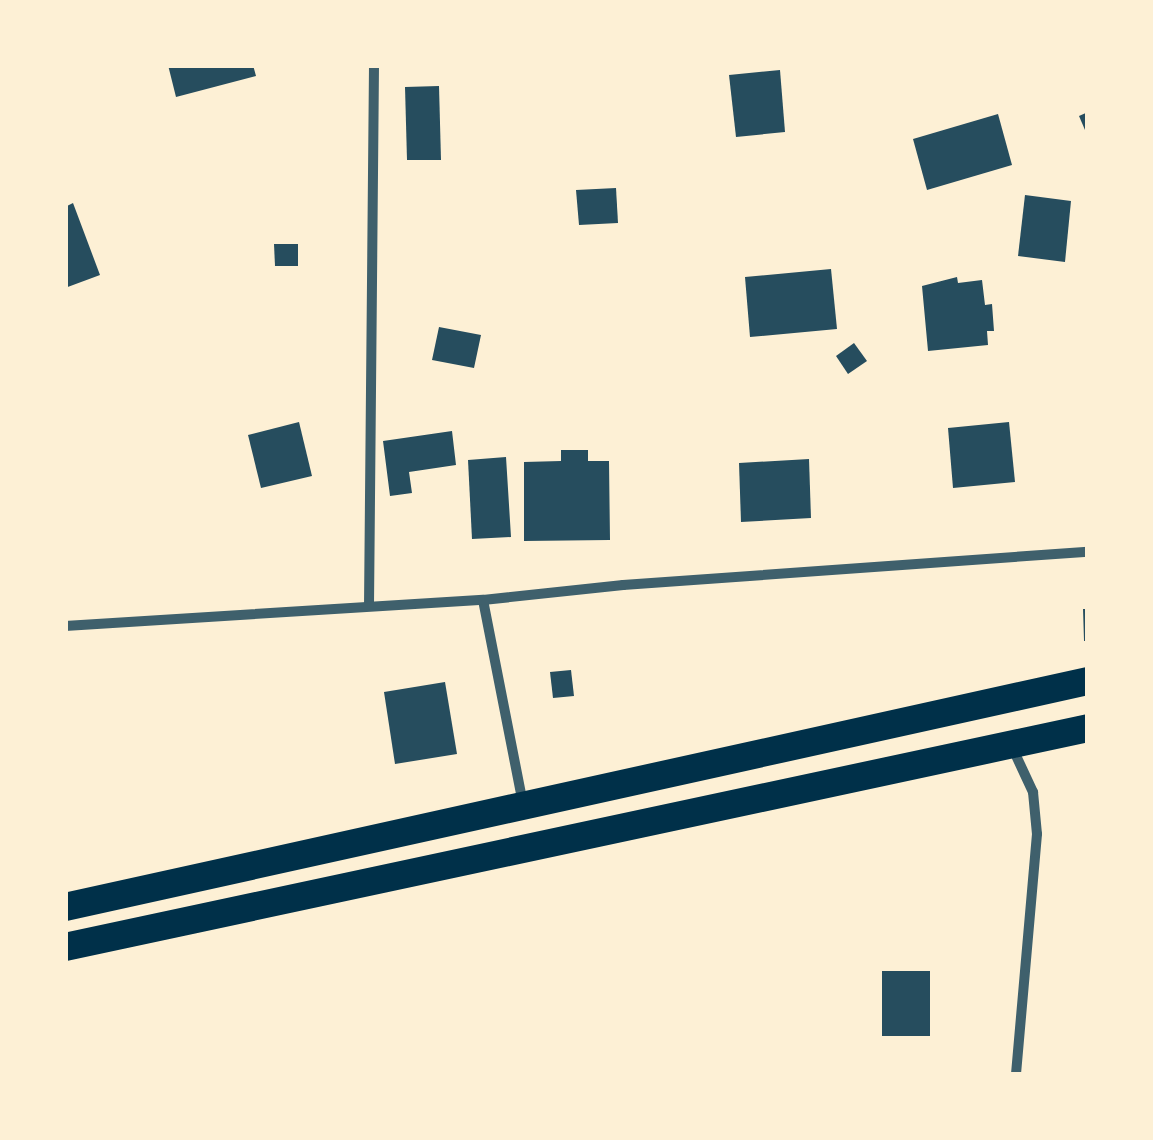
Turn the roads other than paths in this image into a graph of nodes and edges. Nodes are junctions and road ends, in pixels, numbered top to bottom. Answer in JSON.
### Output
{"nodes":[{"id":1,"x":374,"y":65,"type":"edge"},
{"id":2,"x":1088,"y":552,"type":"edge"},
{"id":3,"x":483,"y":600,"type":"junction"},
{"id":4,"x":369,"y":606,"type":"junction"},
{"id":5,"x":65,"y":626,"type":"edge"},
{"id":6,"x":1088,"y":681,"type":"edge"},
{"id":7,"x":1088,"y":728,"type":"edge"},
{"id":8,"x":1010,"y":742,"type":"junction"},
{"id":9,"x":524,"y":803,"type":"junction"},
{"id":10,"x":65,"y":907,"type":"edge"},
{"id":11,"x":65,"y":947,"type":"edge"},
{"id":12,"x":1016,"y":1075,"type":"edge"}],
"edges":[{"from":1,"to":4,"type":"street"},
{"from":2,"to":3,"type":"street"},
{"from":3,"to":4,"type":"street"},
{"from":3,"to":9,"type":"street"},
{"from":4,"to":5,"type":"street"},
{"from":6,"to":9,"type":"highway"},
{"from":7,"to":8,"type":"highway"},
{"from":8,"to":11,"type":"highway"},
{"from":8,"to":12,"type":"street"},
{"from":9,"to":10,"type":"highway"}]}
